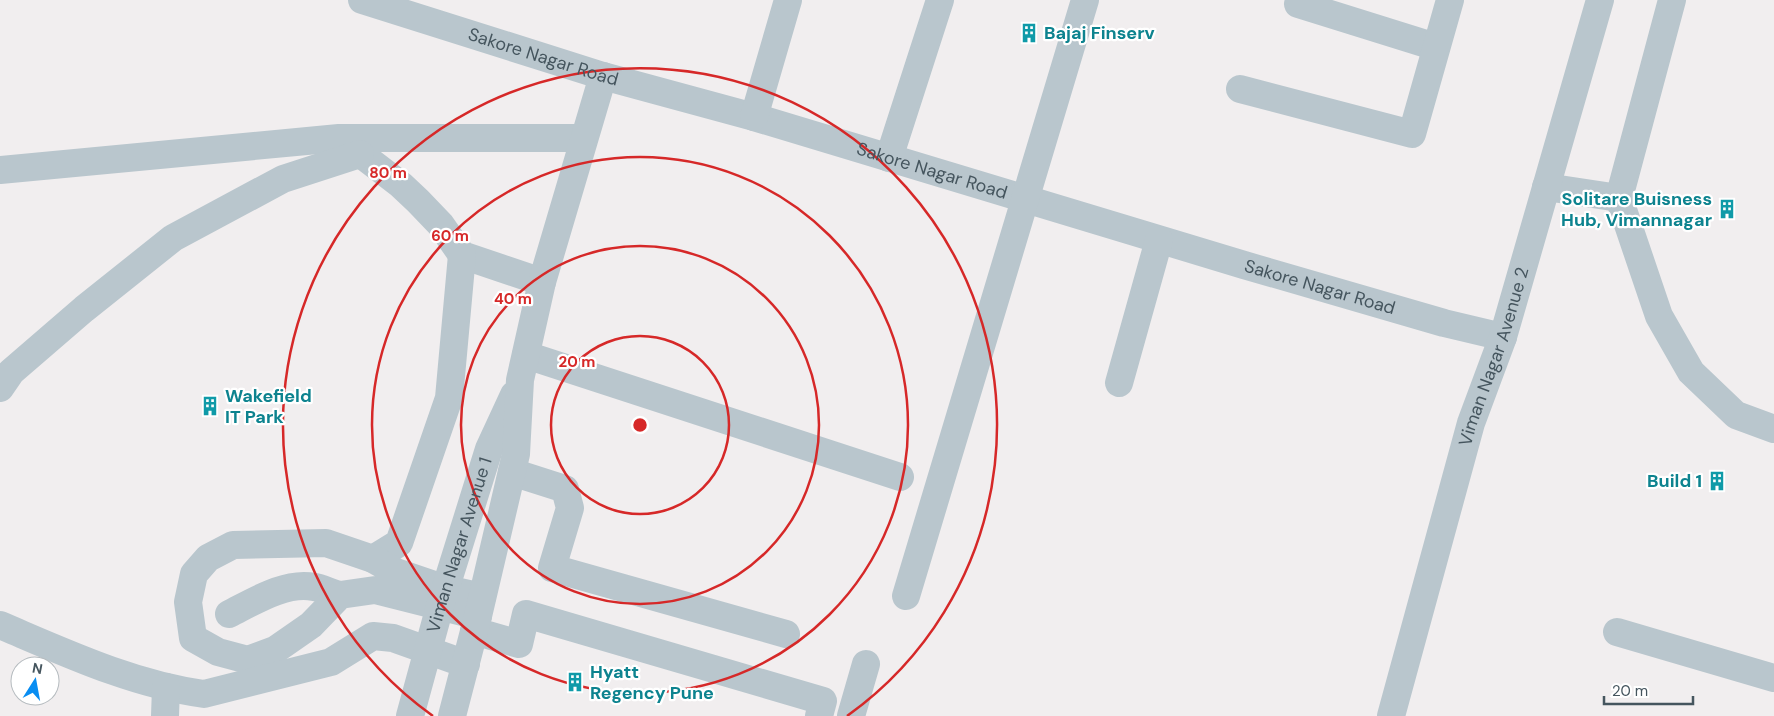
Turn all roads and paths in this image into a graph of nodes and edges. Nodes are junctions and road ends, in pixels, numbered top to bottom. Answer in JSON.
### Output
{"nodes":[{"id":1,"x":362,"y":0,"type":"edge"},
{"id":2,"x":788,"y":0,"type":"edge"},
{"id":3,"x":940,"y":0,"type":"edge"},
{"id":4,"x":1085,"y":0,"type":"edge"},
{"id":5,"x":1450,"y":0,"type":"edge"},
{"id":6,"x":1600,"y":0,"type":"edge"},
{"id":7,"x":1672,"y":0,"type":"edge"},
{"id":8,"x":1298,"y":4,"type":"dead end"},
{"id":9,"x":1436,"y":48,"type":"junction"},
{"id":10,"x":603,"y":76,"type":"junction"},
{"id":11,"x":1240,"y":89,"type":"dead end"},
{"id":12,"x":754,"y":117,"type":"junction"},
{"id":13,"x":583,"y":138,"type":"junction"},
{"id":14,"x":350,"y":146,"type":"junction"},
{"id":15,"x":889,"y":158,"type":"junction"},
{"id":16,"x":0,"y":170,"type":"edge"},
{"id":17,"x":1546,"y":187,"type":"junction"},
{"id":18,"x":1619,"y":198,"type":"junction"},
{"id":19,"x":1026,"y":199,"type":"junction"},
{"id":20,"x":1159,"y":240,"type":"junction"},
{"id":21,"x":462,"y":255,"type":"junction"},
{"id":22,"x":542,"y":282,"type":"junction"},
{"id":23,"x":1503,"y":337,"type":"junction"},
{"id":24,"x":523,"y":367,"type":"junction"},
{"id":25,"x":1119,"y":383,"type":"dead end"},
{"id":26,"x":0,"y":388,"type":"edge"},
{"id":27,"x":1774,"y":429,"type":"edge"},
{"id":28,"x":512,"y":472,"type":"junction"},
{"id":29,"x":900,"y":477,"type":"dead end"},
{"id":30,"x":373,"y":559,"type":"junction"},
{"id":31,"x":340,"y":596,"type":"junction"},
{"id":32,"x":906,"y":596,"type":"dead end"},
{"id":33,"x":443,"y":597,"type":"junction"},
{"id":34,"x":229,"y":614,"type":"dead end"},
{"id":35,"x":478,"y":615,"type":"junction"},
{"id":36,"x":0,"y":625,"type":"edge"},
{"id":37,"x":1617,"y":632,"type":"dead end"},
{"id":38,"x":786,"y":634,"type":"dead end"},
{"id":39,"x":428,"y":652,"type":"junction"},
{"id":40,"x":466,"y":664,"type":"junction"},
{"id":41,"x":866,"y":664,"type":"dead end"},
{"id":42,"x":1774,"y":678,"type":"edge"},
{"id":43,"x":166,"y":687,"type":"junction"},
{"id":44,"x":165,"y":716,"type":"edge"},
{"id":45,"x":410,"y":716,"type":"edge"},
{"id":46,"x":452,"y":716,"type":"edge"},
{"id":47,"x":819,"y":716,"type":"edge"},
{"id":48,"x":850,"y":716,"type":"edge"},
{"id":49,"x":1391,"y":716,"type":"edge"}],
"edges":[{"from":1,"to":10,"type":"street","name":"Sakore Nagar Road"},
{"from":2,"to":12,"type":"street"},
{"from":3,"to":15,"type":"street"},
{"from":4,"to":19,"type":"street"},
{"from":5,"to":9,"type":"street"},
{"from":6,"to":17,"type":"street","name":"Viman Nagar Avenue 2"},
{"from":7,"to":18,"type":"street"},
{"from":8,"to":9,"type":"street"},
{"from":9,"to":11,"type":"street"},
{"from":10,"to":12,"type":"street","name":"Sakore Nagar Road"},
{"from":10,"to":13,"type":"street","name":"Viman Nagar Avenue 1"},
{"from":12,"to":15,"type":"street","name":"Sakore Nagar Road"},
{"from":13,"to":14,"type":"street"},
{"from":13,"to":22,"type":"street","name":"Viman Nagar Avenue 1"},
{"from":14,"to":16,"type":"street"},
{"from":14,"to":21,"type":"street"},
{"from":14,"to":26,"type":"street"},
{"from":15,"to":19,"type":"street","name":"Sakore Nagar Road"},
{"from":17,"to":18,"type":"street"},
{"from":17,"to":23,"type":"street","name":"Viman Nagar Avenue 2"},
{"from":18,"to":27,"type":"street"},
{"from":19,"to":20,"type":"street","name":"Sakore Nagar Road"},
{"from":19,"to":32,"type":"street"},
{"from":20,"to":23,"type":"street","name":"Sakore Nagar Road"},
{"from":20,"to":25,"type":"street"},
{"from":21,"to":22,"type":"street"},
{"from":21,"to":30,"type":"street"},
{"from":22,"to":24,"type":"street","name":"Viman Nagar Avenue 1"},
{"from":23,"to":49,"type":"street","name":"Viman Nagar Avenue 2"},
{"from":24,"to":28,"type":"street","name":"Viman Nagar Avenue 1"},
{"from":24,"to":29,"type":"street"},
{"from":24,"to":33,"type":"street","name":"Viman Nagar Avenue 1"},
{"from":28,"to":35,"type":"street","name":"Viman Nagar Avenue 1"},
{"from":28,"to":38,"type":"street"},
{"from":30,"to":31,"type":"street"},
{"from":30,"to":33,"type":"street"},
{"from":31,"to":33,"type":"street"},
{"from":31,"to":34,"type":"street"},
{"from":33,"to":35,"type":"street"},
{"from":33,"to":39,"type":"street","name":"Viman Nagar Avenue 1"},
{"from":35,"to":40,"type":"street","name":"Viman Nagar Avenue 1"},
{"from":35,"to":47,"type":"street"},
{"from":36,"to":43,"type":"street"},
{"from":37,"to":42,"type":"street"},
{"from":39,"to":40,"type":"street"},
{"from":39,"to":43,"type":"street"},
{"from":39,"to":45,"type":"street","name":"Viman Nagar Avenue 1"},
{"from":40,"to":46,"type":"street","name":"Viman Nagar Avenue 1"},
{"from":41,"to":48,"type":"street"},
{"from":43,"to":44,"type":"street"}]}
